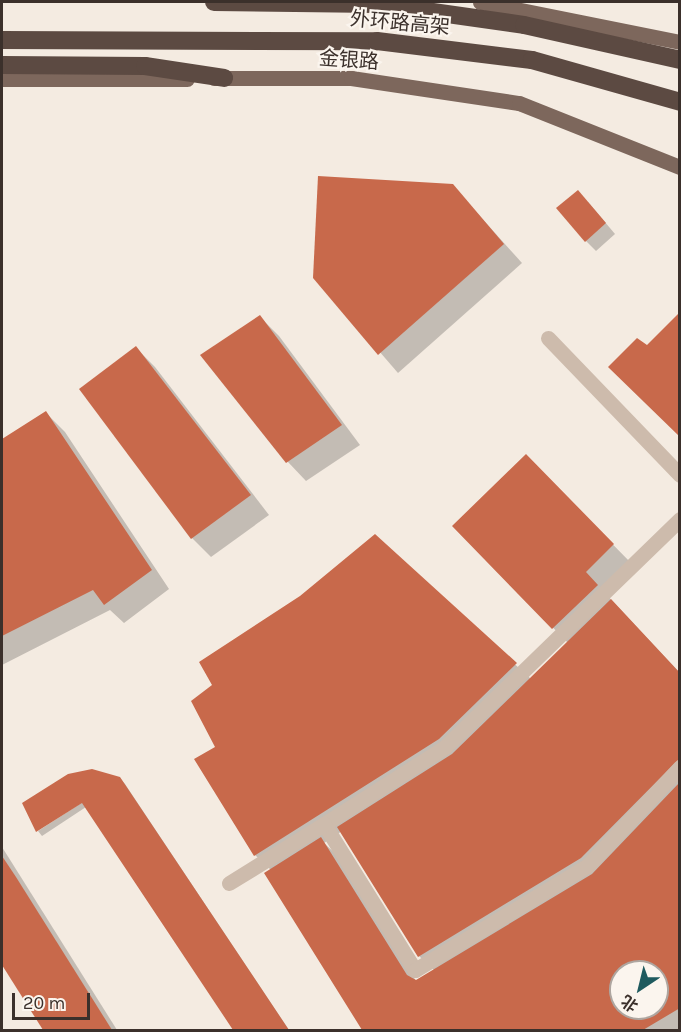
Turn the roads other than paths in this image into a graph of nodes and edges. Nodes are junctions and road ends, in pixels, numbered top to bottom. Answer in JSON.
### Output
{"nodes":[{"id":1,"x":214,"y":2,"type":"edge"},
{"id":2,"x":480,"y":2,"type":"edge"},
{"id":3,"x":2,"y":40,"type":"edge"},
{"id":4,"x":680,"y":42,"type":"edge"},
{"id":5,"x":680,"y":60,"type":"edge"},
{"id":6,"x":2,"y":65,"type":"edge"},
{"id":7,"x":224,"y":78,"type":"junction"},
{"id":8,"x":2,"y":79,"type":"edge"},
{"id":9,"x":680,"y":102,"type":"edge"},
{"id":10,"x":680,"y":167,"type":"edge"},
{"id":11,"x":548,"y":338,"type":"dead end"},
{"id":12,"x":680,"y":475,"type":"edge"},
{"id":13,"x":680,"y":519,"type":"edge"},
{"id":14,"x":680,"y":767,"type":"edge"},
{"id":15,"x":324,"y":824,"type":"junction"},
{"id":16,"x":229,"y":883,"type":"dead end"}],
"edges":[{"from":1,"to":5,"type":"highway","name":"外环路高架"},
{"from":2,"to":4,"type":"main road"},
{"from":3,"to":9,"type":"highway","name":"外环路高架"},
{"from":6,"to":7,"type":"highway"},
{"from":7,"to":8,"type":"main road","name":"金银路"},
{"from":7,"to":10,"type":"main road","name":"金银路"},
{"from":11,"to":12,"type":"street"},
{"from":13,"to":15,"type":"street"},
{"from":14,"to":15,"type":"street"},
{"from":15,"to":16,"type":"street"}]}
